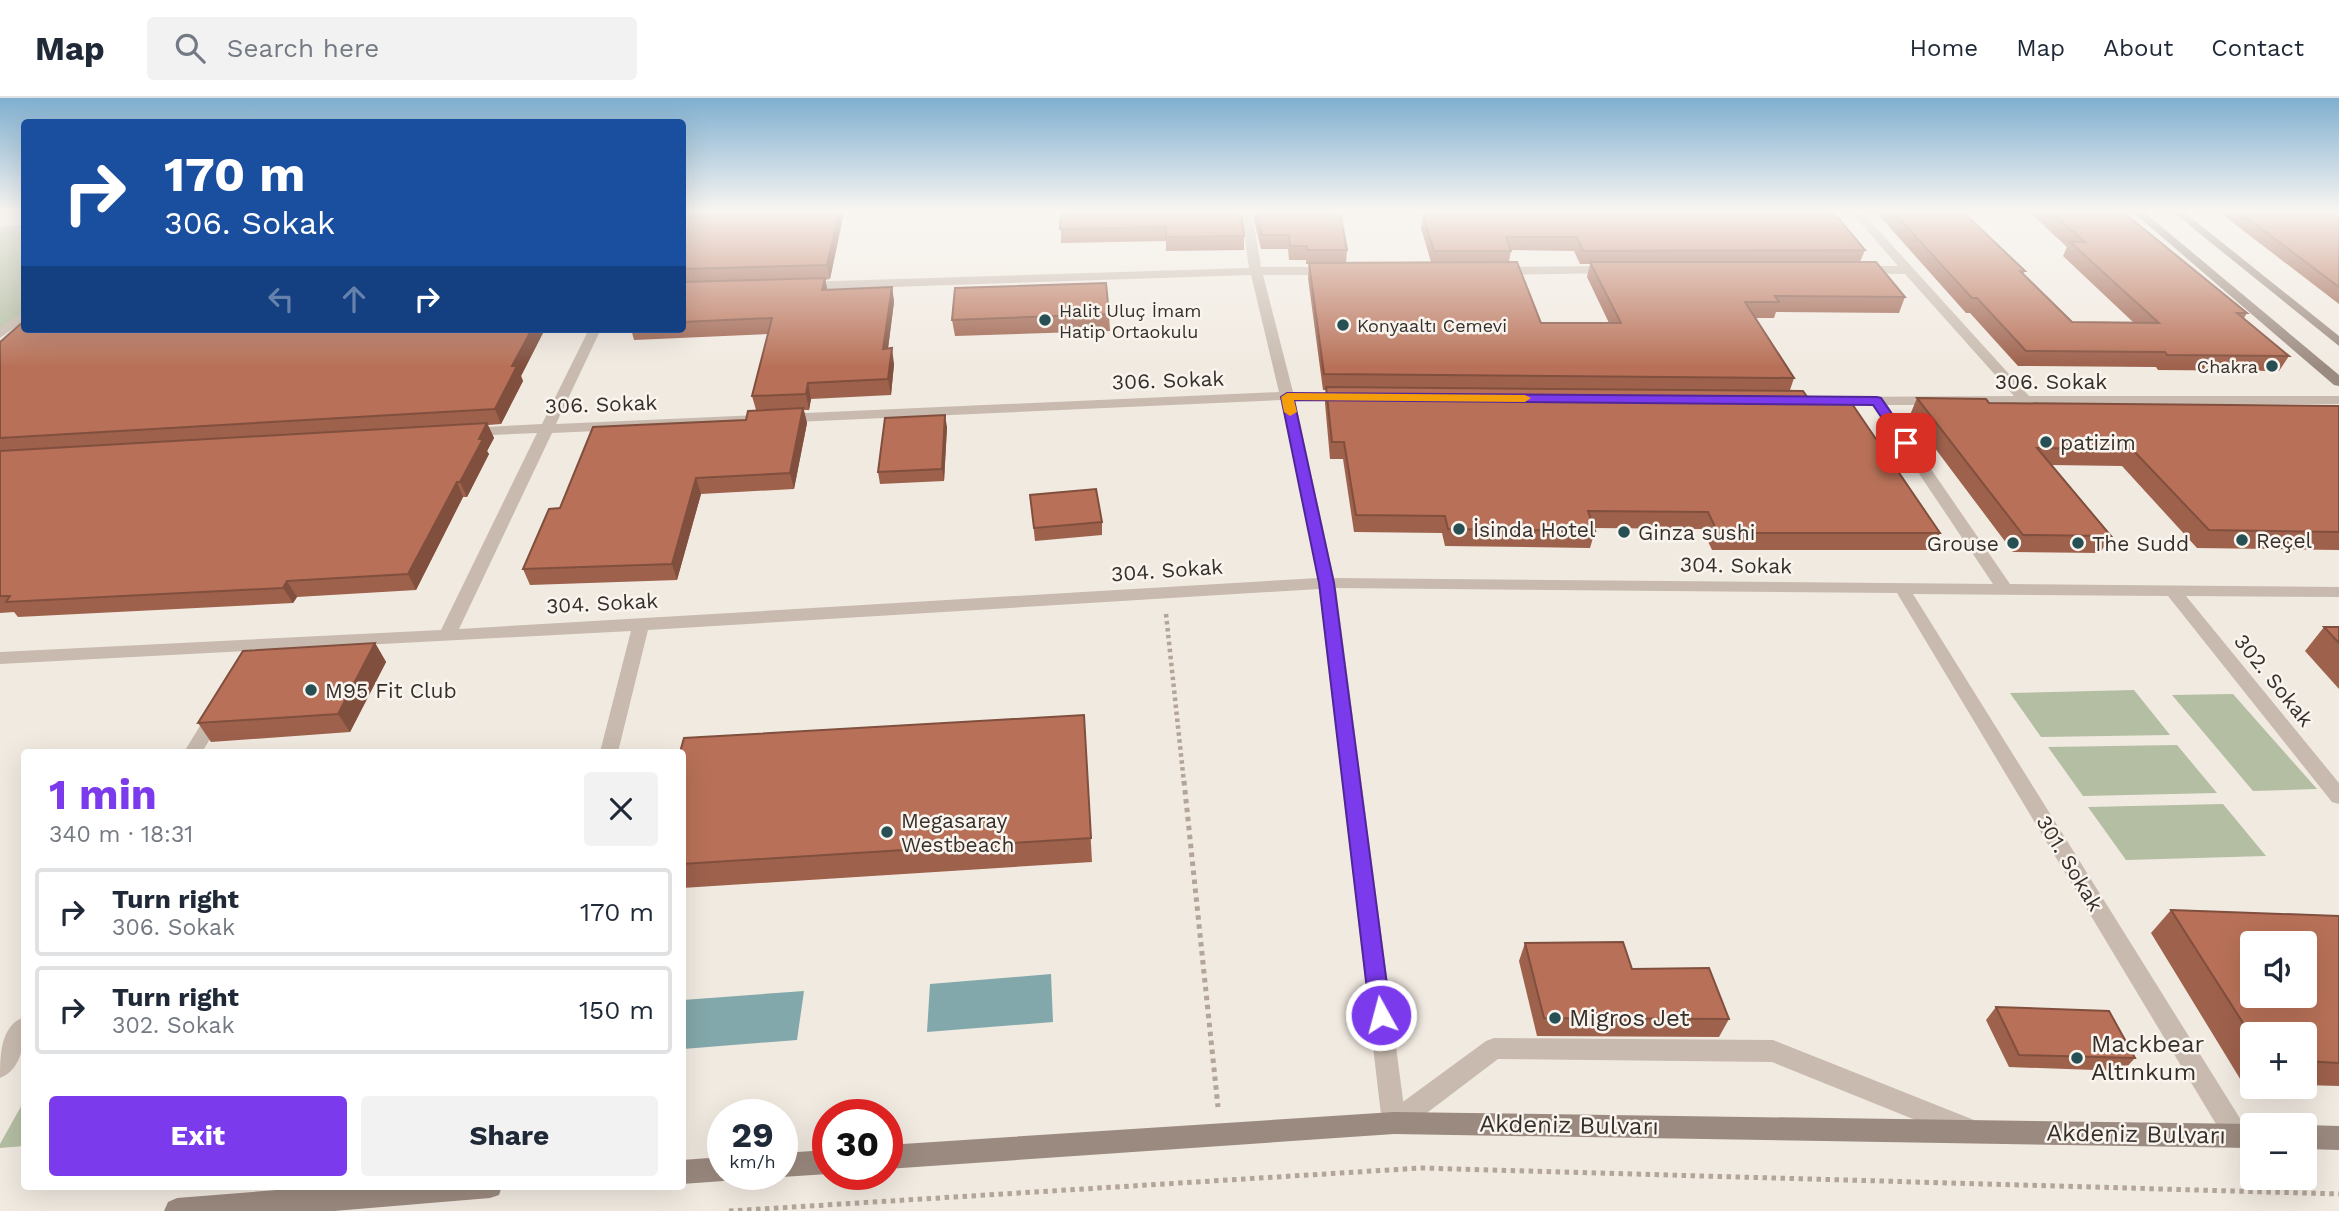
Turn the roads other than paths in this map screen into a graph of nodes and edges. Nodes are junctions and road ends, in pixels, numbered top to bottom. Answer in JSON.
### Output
{"nodes":[{"id":1,"x":1255,"y":264,"type":"edge"},
{"id":2,"x":1903,"y":264,"type":"edge"},
{"id":3,"x":2199,"y":264,"type":"edge"},
{"id":4,"x":2242,"y":264,"type":"edge"},
{"id":5,"x":1630,"y":270,"type":"edge"},
{"id":6,"x":1839,"y":270,"type":"edge"},
{"id":7,"x":1908,"y":270,"type":"junction"},
{"id":8,"x":1256,"y":271,"type":"junction"},
{"id":9,"x":1339,"y":271,"type":"edge"},
{"id":10,"x":1492,"y":271,"type":"edge"},
{"id":11,"x":791,"y":287,"type":"edge"},
{"id":12,"x":21,"y":317,"type":"edge"},
{"id":13,"x":593,"y":333,"type":"edge"},
{"id":14,"x":0,"y":334,"type":"edge"},
{"id":15,"x":2339,"y":342,"type":"edge"},
{"id":16,"x":2339,"y":382,"type":"edge"},
{"id":17,"x":1287,"y":397,"type":"junction"},
{"id":18,"x":1369,"y":397,"type":"edge"},
{"id":19,"x":1808,"y":400,"type":"edge"},
{"id":20,"x":2339,"y":400,"type":"edge"},
{"id":21,"x":1877,"y":401,"type":"junction"},
{"id":22,"x":2026,"y":402,"type":"junction"},
{"id":23,"x":547,"y":428,"type":"junction"},
{"id":24,"x":452,"y":433,"type":"edge"},
{"id":25,"x":1326,"y":583,"type":"junction"},
{"id":26,"x":1903,"y":590,"type":"junction"},
{"id":27,"x":2006,"y":590,"type":"junction"},
{"id":28,"x":2174,"y":592,"type":"junction"},
{"id":29,"x":2339,"y":592,"type":"edge"},
{"id":30,"x":641,"y":625,"type":"junction"},
{"id":31,"x":448,"y":633,"type":"junction"},
{"id":32,"x":259,"y":644,"type":"junction"},
{"id":33,"x":0,"y":657,"type":"edge"},
{"id":34,"x":246,"y":666,"type":"edge"},
{"id":35,"x":226,"y":698,"type":"edge"},
{"id":36,"x":195,"y":749,"type":"edge"},
{"id":37,"x":610,"y":749,"type":"edge"},
{"id":38,"x":2339,"y":797,"type":"edge"},
{"id":39,"x":21,"y":1032,"type":"edge"},
{"id":40,"x":0,"y":1067,"type":"edge"},
{"id":41,"x":1394,"y":1123,"type":"junction"},
{"id":42,"x":1971,"y":1130,"type":"junction"},
{"id":43,"x":2240,"y":1130,"type":"edge"},
{"id":44,"x":2240,"y":1136,"type":"edge"},
{"id":45,"x":2317,"y":1137,"type":"edge"},
{"id":46,"x":2339,"y":1138,"type":"edge"},
{"id":47,"x":903,"y":1156,"type":"edge"},
{"id":48,"x":707,"y":1170,"type":"edge"},
{"id":49,"x":686,"y":1172,"type":"edge"},
{"id":50,"x":444,"y":1190,"type":"edge"},
{"id":51,"x":226,"y":1209,"type":"edge"},
{"id":52,"x":177,"y":1211,"type":"edge"}],
"edges":[{"from":1,"to":8,"type":"street"},
{"from":2,"to":7,"type":"street"},
{"from":3,"to":16,"type":"main road"},
{"from":4,"to":15,"type":"main road"},
{"from":5,"to":10,"type":"street"},
{"from":6,"to":7,"type":"street"},
{"from":7,"to":22,"type":"street"},
{"from":8,"to":9,"type":"street"},
{"from":8,"to":11,"type":"street"},
{"from":8,"to":17,"type":"street"},
{"from":12,"to":14,"type":"street"},
{"from":13,"to":23,"type":"street"},
{"from":17,"to":18,"type":"street","name":"306. Sokak"},
{"from":17,"to":23,"type":"street","name":"306. Sokak"},
{"from":17,"to":25,"type":"street"},
{"from":19,"to":21,"type":"street","name":"306. Sokak"},
{"from":20,"to":22,"type":"street","name":"306. Sokak"},
{"from":21,"to":22,"type":"street","name":"306. Sokak"},
{"from":21,"to":27,"type":"street"},
{"from":23,"to":24,"type":"street","name":"306. Sokak"},
{"from":23,"to":31,"type":"street"},
{"from":25,"to":26,"type":"street","name":"304. Sokak"},
{"from":25,"to":30,"type":"street","name":"304. Sokak"},
{"from":25,"to":41,"type":"street"},
{"from":26,"to":27,"type":"street","name":"304. Sokak"},
{"from":26,"to":43,"type":"street","name":"301. Sokak"},
{"from":27,"to":28,"type":"street","name":"304. Sokak"},
{"from":28,"to":29,"type":"street","name":"304. Sokak"},
{"from":28,"to":38,"type":"street","name":"302. Sokak"},
{"from":30,"to":31,"type":"street","name":"304. Sokak"},
{"from":30,"to":37,"type":"street"},
{"from":31,"to":32,"type":"street","name":"304. Sokak"},
{"from":32,"to":33,"type":"street","name":"304. Sokak"},
{"from":32,"to":34,"type":"street"},
{"from":35,"to":36,"type":"street"},
{"from":39,"to":40,"type":"street"},
{"from":41,"to":42,"type":"main road","name":"Akdeniz Bulvarı"},
{"from":41,"to":42,"type":"street"},
{"from":41,"to":47,"type":"main road","name":"Akdeniz Bulvarı"},
{"from":42,"to":44,"type":"main road","name":"Akdeniz Bulvarı"},
{"from":45,"to":46,"type":"main road"},
{"from":48,"to":49,"type":"main road"},
{"from":50,"to":51,"type":"main road"},
{"from":51,"to":52,"type":"main road"}]}
